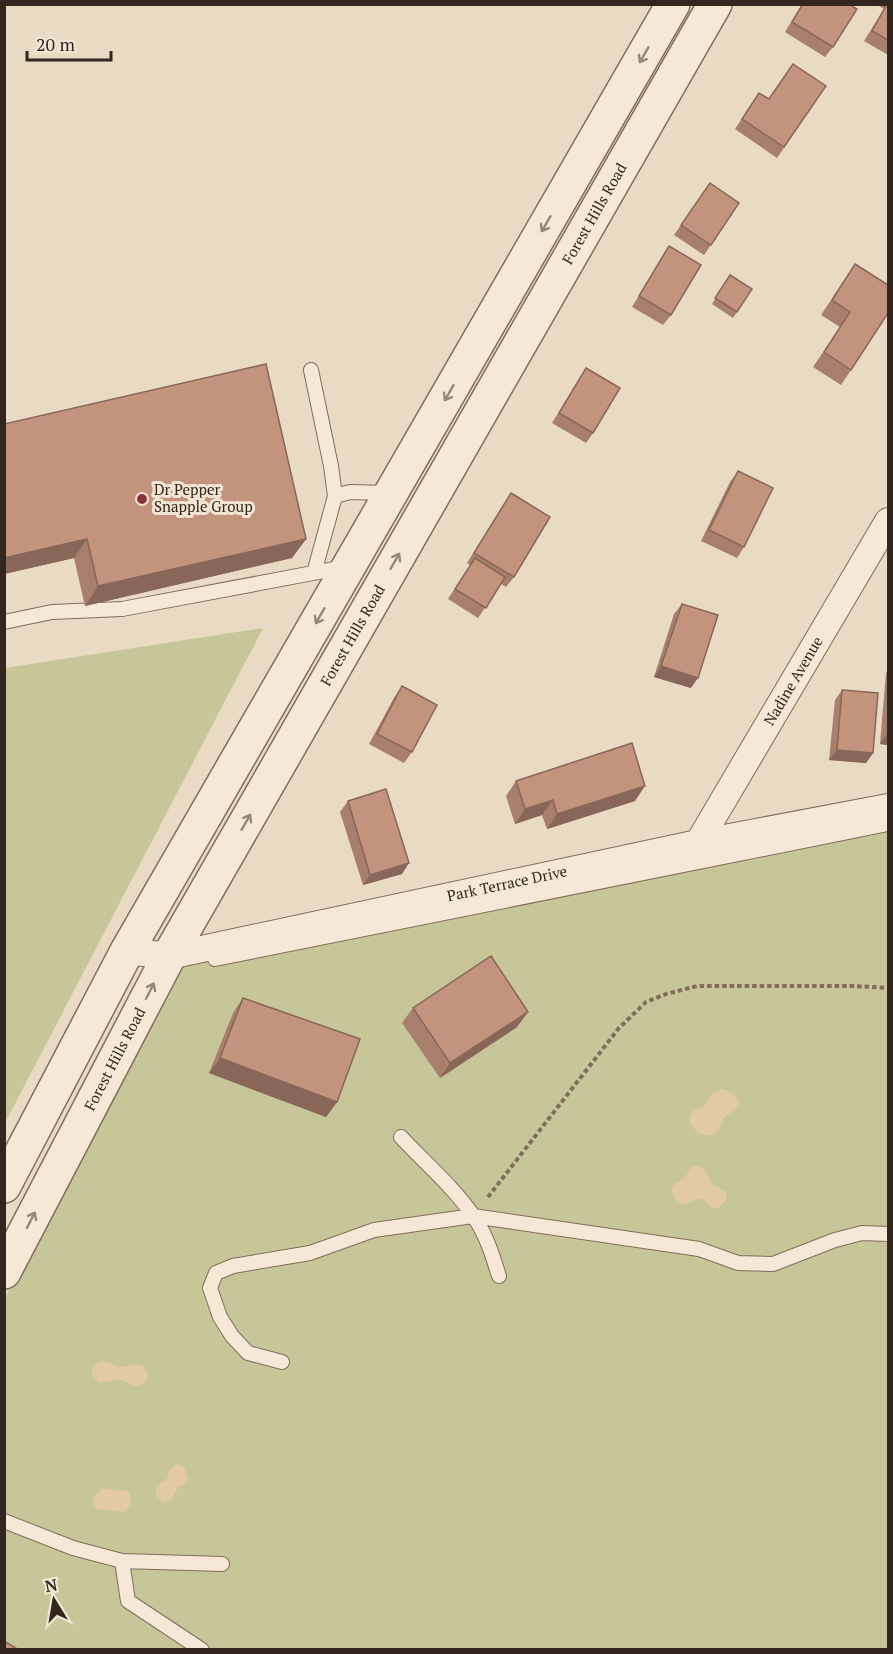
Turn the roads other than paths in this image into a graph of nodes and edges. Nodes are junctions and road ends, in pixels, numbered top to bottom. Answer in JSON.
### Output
{"nodes":[{"id":1,"x":673,"y":4,"type":"edge"},
{"id":2,"x":715,"y":4,"type":"edge"},
{"id":3,"x":311,"y":370,"type":"dead end"},
{"id":4,"x":391,"y":494,"type":"junction"},
{"id":5,"x":334,"y":496,"type":"junction"},
{"id":6,"x":428,"y":505,"type":"junction"},
{"id":7,"x":888,"y":521,"type":"edge"},
{"id":8,"x":349,"y":566,"type":"junction"},
{"id":9,"x":314,"y":573,"type":"junction"},
{"id":10,"x":4,"y":622,"type":"edge"},
{"id":11,"x":888,"y":807,"type":"edge"},
{"id":12,"x":888,"y":824,"type":"edge"},
{"id":13,"x":698,"y":843,"type":"junction"},
{"id":14,"x":127,"y":951,"type":"junction"},
{"id":15,"x":169,"y":956,"type":"junction"},
{"id":16,"x":215,"y":959,"type":"dead end"},
{"id":17,"x":401,"y":1137,"type":"dead end"},
{"id":18,"x":4,"y":1186,"type":"edge"},
{"id":19,"x":473,"y":1216,"type":"junction"},
{"id":20,"x":888,"y":1234,"type":"edge"},
{"id":21,"x":4,"y":1272,"type":"edge"},
{"id":22,"x":499,"y":1276,"type":"dead end"},
{"id":23,"x":282,"y":1362,"type":"dead end"},
{"id":24,"x":4,"y":1521,"type":"edge"},
{"id":25,"x":123,"y":1561,"type":"junction"},
{"id":26,"x":222,"y":1564,"type":"dead end"},
{"id":27,"x":202,"y":1650,"type":"edge"}],
"edges":[{"from":1,"to":4,"type":"street","one_way":true},
{"from":2,"to":6,"type":"street","name":"Forest Hills Road"},
{"from":3,"to":5,"type":"lane"},
{"from":4,"to":5,"type":"lane"},
{"from":4,"to":6,"type":"street"},
{"from":4,"to":8,"type":"street"},
{"from":5,"to":9,"type":"lane"},
{"from":15,"to":6,"type":"street","name":"Forest Hills Road","one_way":true},
{"from":7,"to":13,"type":"street","name":"Nadine Avenue"},
{"from":8,"to":9,"type":"lane"},
{"from":8,"to":14,"type":"street","one_way":true},
{"from":9,"to":10,"type":"lane"},
{"from":11,"to":13,"type":"street","name":"Park Terrace Drive"},
{"from":12,"to":16,"type":"lane"},
{"from":13,"to":15,"type":"street","name":"Park Terrace Drive"},
{"from":14,"to":15,"type":"street","name":"Park Terrace Drive"},
{"from":14,"to":18,"type":"street"},
{"from":21,"to":15,"type":"street","name":"Forest Hills Road","one_way":true},
{"from":17,"to":19,"type":"lane"},
{"from":19,"to":20,"type":"lane"},
{"from":19,"to":22,"type":"lane"},
{"from":19,"to":23,"type":"lane"},
{"from":24,"to":25,"type":"lane"},
{"from":25,"to":26,"type":"lane"},
{"from":25,"to":27,"type":"lane"}]}
